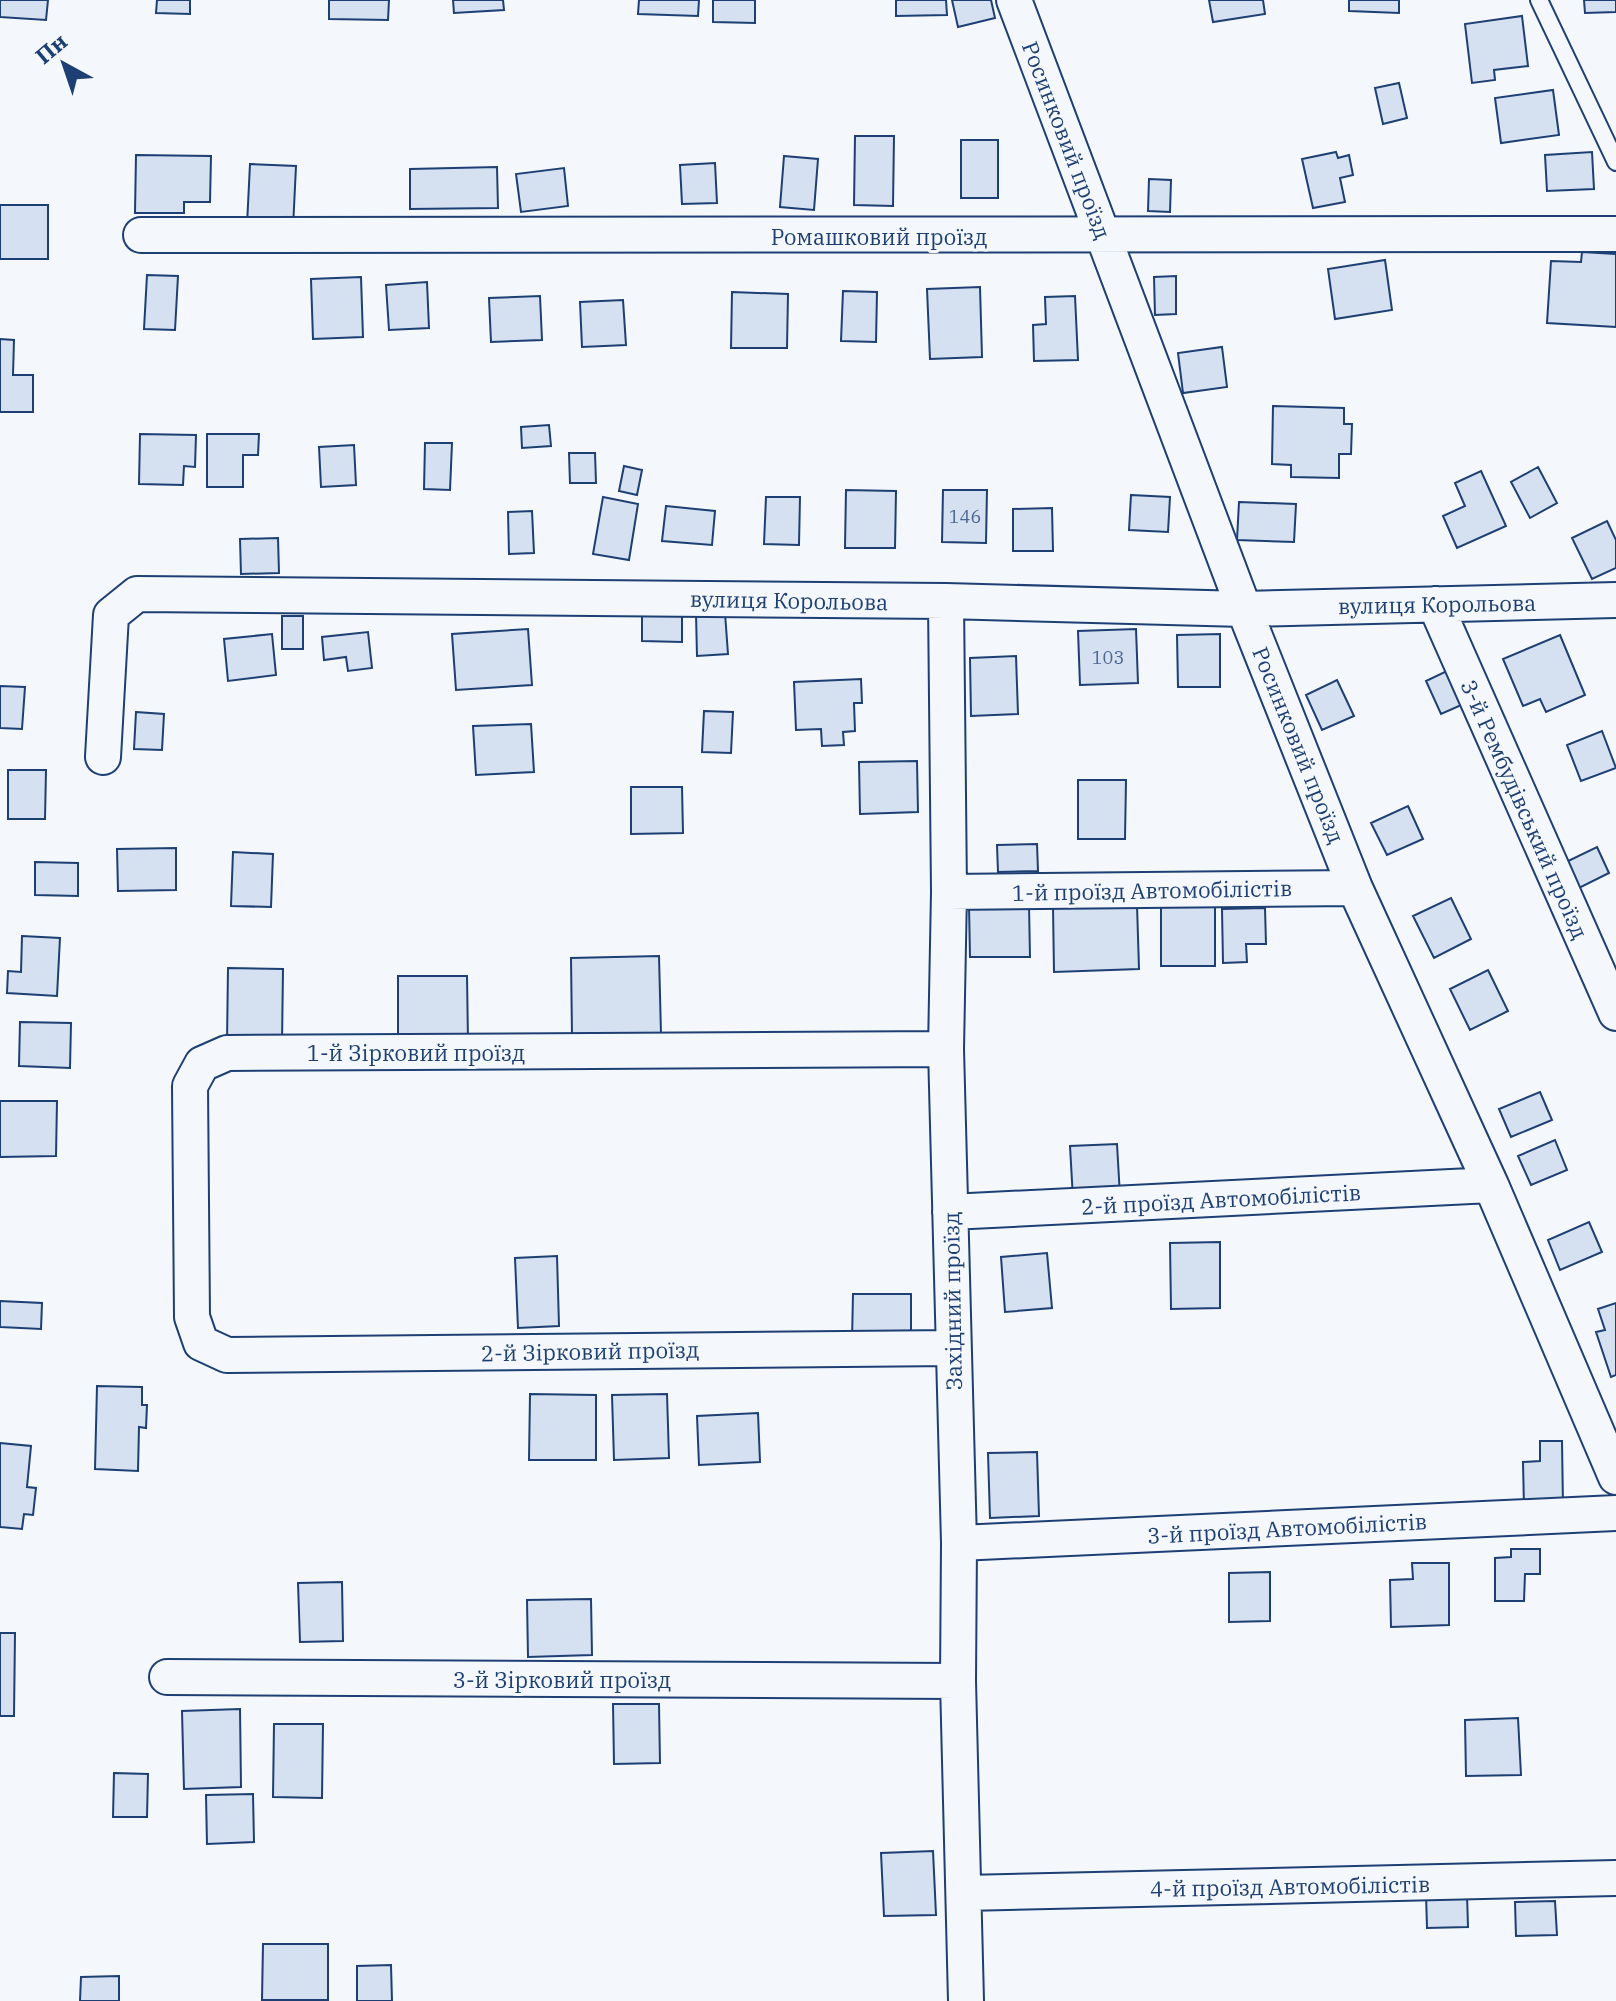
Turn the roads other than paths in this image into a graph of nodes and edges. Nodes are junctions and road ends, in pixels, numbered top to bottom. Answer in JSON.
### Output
{"nodes":[{"id":1,"x":1014,"y":0,"type":"edge"},
{"id":2,"x":1539,"y":0,"type":"edge"},
{"id":3,"x":1616,"y":162,"type":"edge"},
{"id":4,"x":1616,"y":234,"type":"edge"},
{"id":5,"x":141,"y":235,"type":"dead end"},
{"id":6,"x":1104,"y":236,"type":"junction"},
{"id":7,"x":1616,"y":600,"type":"edge"},
{"id":8,"x":946,"y":601,"type":"junction"},
{"id":9,"x":1435,"y":604,"type":"junction"},
{"id":10,"x":1244,"y":609,"type":"junction"},
{"id":11,"x":103,"y":757,"type":"dead end"},
{"id":12,"x":1355,"y":888,"type":"junction"},
{"id":13,"x":949,"y":892,"type":"junction"},
{"id":14,"x":1616,"y":1013,"type":"edge"},
{"id":15,"x":946,"y":1049,"type":"junction"},
{"id":16,"x":1491,"y":1185,"type":"junction"},
{"id":17,"x":950,"y":1212,"type":"junction"},
{"id":18,"x":952,"y":1348,"type":"junction"},
{"id":19,"x":227,"y":1355,"type":"joint"},
{"id":20,"x":1616,"y":1477,"type":"edge"},
{"id":21,"x":1616,"y":1513,"type":"edge"},
{"id":22,"x":959,"y":1543,"type":"junction"},
{"id":23,"x":167,"y":1677,"type":"dead end"},
{"id":24,"x":958,"y":1681,"type":"junction"},
{"id":25,"x":1616,"y":1878,"type":"edge"},
{"id":26,"x":965,"y":1893,"type":"junction"},
{"id":27,"x":966,"y":2001,"type":"edge"}],
"edges":[{"from":1,"to":6,"type":"street","name":"Росинковий проїзд"},
{"from":2,"to":3,"type":"lane"},
{"from":4,"to":6,"type":"street","name":"Ромашковий проїзд"},
{"from":5,"to":6,"type":"street","name":"Ромашковий проїзд"},
{"from":6,"to":10,"type":"street","name":"Росинковий проїзд"},
{"from":7,"to":9,"type":"street","name":"вулиця Корольова"},
{"from":8,"to":10,"type":"street","name":"вулиця Корольова"},
{"from":8,"to":11,"type":"street","name":"вулиця Корольова"},
{"from":8,"to":13,"type":"street","name":"Західний проїзд"},
{"from":9,"to":10,"type":"street","name":"вулиця Корольова"},
{"from":9,"to":14,"type":"street","name":"3-й Рембудівський проїзд"},
{"from":10,"to":12,"type":"street","name":"Росинковий проїзд"},
{"from":12,"to":13,"type":"street","name":"1-й проїзд Автомобілістів"},
{"from":12,"to":16,"type":"street","name":"Росинковий проїзд"},
{"from":13,"to":15,"type":"street","name":"Західний проїзд"},
{"from":15,"to":17,"type":"street","name":"Західний проїзд"},
{"from":15,"to":19,"type":"street","name":"1-й Зірковий проїзд"},
{"from":16,"to":17,"type":"street","name":"2-й проїзд Автомобілістів"},
{"from":16,"to":20,"type":"street","name":"Росинковий проїзд"},
{"from":17,"to":18,"type":"street","name":"Західний проїзд"},
{"from":18,"to":19,"type":"street","name":"2-й Зірковий проїзд"},
{"from":18,"to":22,"type":"street","name":"Західний проїзд"},
{"from":21,"to":22,"type":"street","name":"3-й проїзд Автомобілістів"},
{"from":22,"to":24,"type":"street","name":"Західний проїзд"},
{"from":23,"to":24,"type":"street","name":"3-й Зірковий проїзд"},
{"from":24,"to":26,"type":"street","name":"Західний проїзд"},
{"from":25,"to":26,"type":"street","name":"4-й проїзд Автомобілістів"},
{"from":26,"to":27,"type":"street","name":"Західний проїзд"}]}
